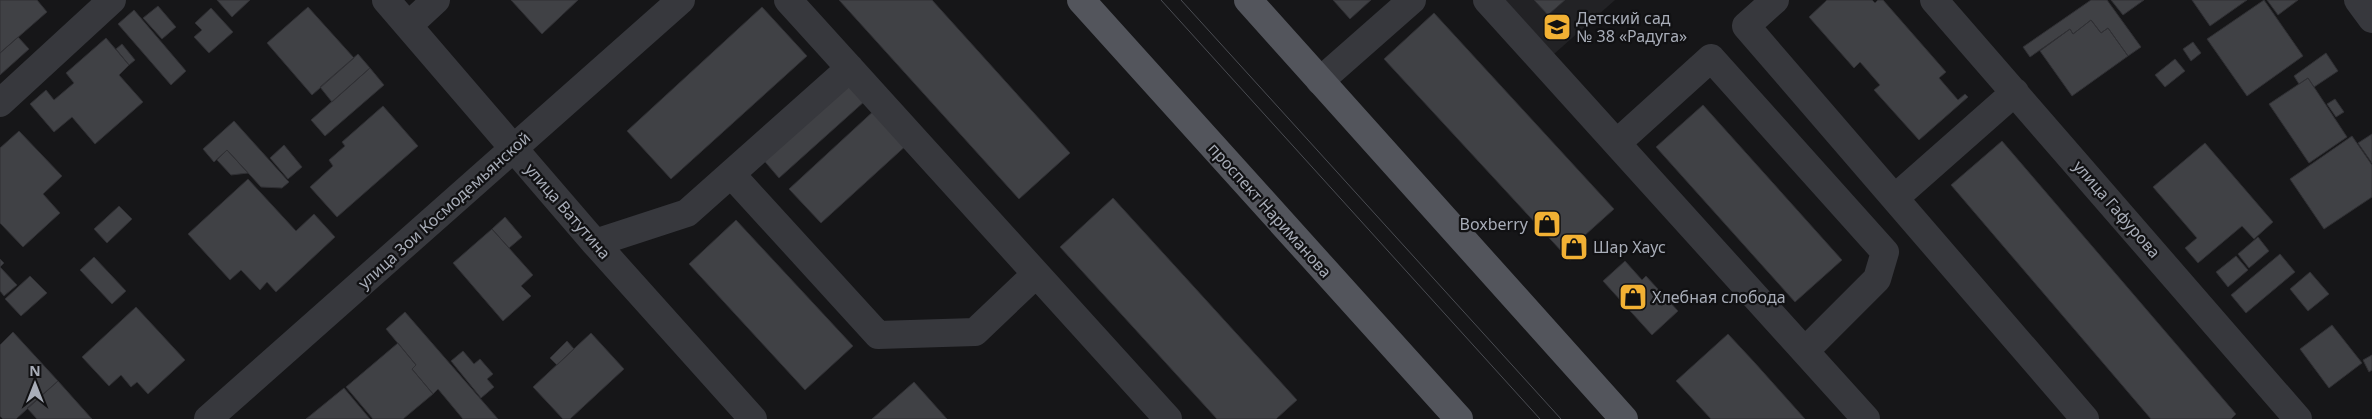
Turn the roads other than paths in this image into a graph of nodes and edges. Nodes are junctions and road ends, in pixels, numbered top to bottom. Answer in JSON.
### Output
{"nodes":[{"id":1,"x":386,"y":0,"type":"edge"},
{"id":2,"x":436,"y":0,"type":"edge"},
{"id":3,"x":680,"y":0,"type":"edge"},
{"id":4,"x":788,"y":0,"type":"edge"},
{"id":5,"x":1081,"y":0,"type":"edge"},
{"id":6,"x":1248,"y":0,"type":"edge"},
{"id":7,"x":1412,"y":0,"type":"edge"},
{"id":8,"x":1486,"y":0,"type":"edge"},
{"id":9,"x":1775,"y":0,"type":"edge"},
{"id":10,"x":1934,"y":0,"type":"edge"},
{"id":11,"x":2358,"y":0,"type":"edge"},
{"id":12,"x":106,"y":2,"type":"edge"},
{"id":13,"x":2372,"y":19,"type":"edge"},
{"id":14,"x":409,"y":25,"type":"junction"},
{"id":15,"x":850,"y":68,"type":"junction"},
{"id":16,"x":1320,"y":81,"type":"junction"},
{"id":17,"x":2015,"y":92,"type":"junction"},
{"id":18,"x":0,"y":103,"type":"edge"},
{"id":19,"x":1617,"y":143,"type":"junction"},
{"id":20,"x":513,"y":149,"type":"junction"},
{"id":21,"x":731,"y":174,"type":"junction"},
{"id":22,"x":1896,"y":197,"type":"junction"},
{"id":23,"x":596,"y":243,"type":"junction"},
{"id":24,"x":1036,"y":274,"type":"junction"},
{"id":25,"x":1805,"y":351,"type":"junction"},
{"id":26,"x":1456,"y":418,"type":"edge"},
{"id":27,"x":208,"y":419,"type":"edge"},
{"id":28,"x":753,"y":419,"type":"edge"},
{"id":29,"x":1168,"y":419,"type":"edge"},
{"id":30,"x":1624,"y":419,"type":"edge"},
{"id":31,"x":1866,"y":419,"type":"edge"},
{"id":32,"x":2085,"y":419,"type":"edge"},
{"id":33,"x":2298,"y":419,"type":"edge"}],
"edges":[{"from":1,"to":14,"type":"street","name":"улица Ватутина"},
{"from":2,"to":14,"type":"street"},
{"from":3,"to":20,"type":"street","name":"улица Зои Космодемьянской"},
{"from":4,"to":15,"type":"street"},
{"from":5,"to":26,"type":"main road","name":"проспект Нариманова"},
{"from":6,"to":16,"type":"main road"},
{"from":7,"to":16,"type":"street"},
{"from":8,"to":19,"type":"street"},
{"from":9,"to":22,"type":"street"},
{"from":10,"to":17,"type":"street","name":"улица Гафурова"},
{"from":11,"to":13,"type":"street"},
{"from":12,"to":18,"type":"street"},
{"from":14,"to":20,"type":"street","name":"улица Ватутина"},
{"from":15,"to":21,"type":"street"},
{"from":15,"to":24,"type":"street"},
{"from":16,"to":30,"type":"main road"},
{"from":17,"to":22,"type":"street"},
{"from":17,"to":33,"type":"street","name":"улица Гафурова"},
{"from":19,"to":25,"type":"street"},
{"from":19,"to":25,"type":"street"},
{"from":20,"to":23,"type":"street","name":"улица Ватутина"},
{"from":20,"to":27,"type":"street","name":"улица Зои Космодемьянской"},
{"from":21,"to":23,"type":"street"},
{"from":21,"to":24,"type":"street"},
{"from":22,"to":32,"type":"street"},
{"from":23,"to":28,"type":"street","name":"улица Ватутина"},
{"from":24,"to":29,"type":"street"},
{"from":25,"to":31,"type":"street"}]}
